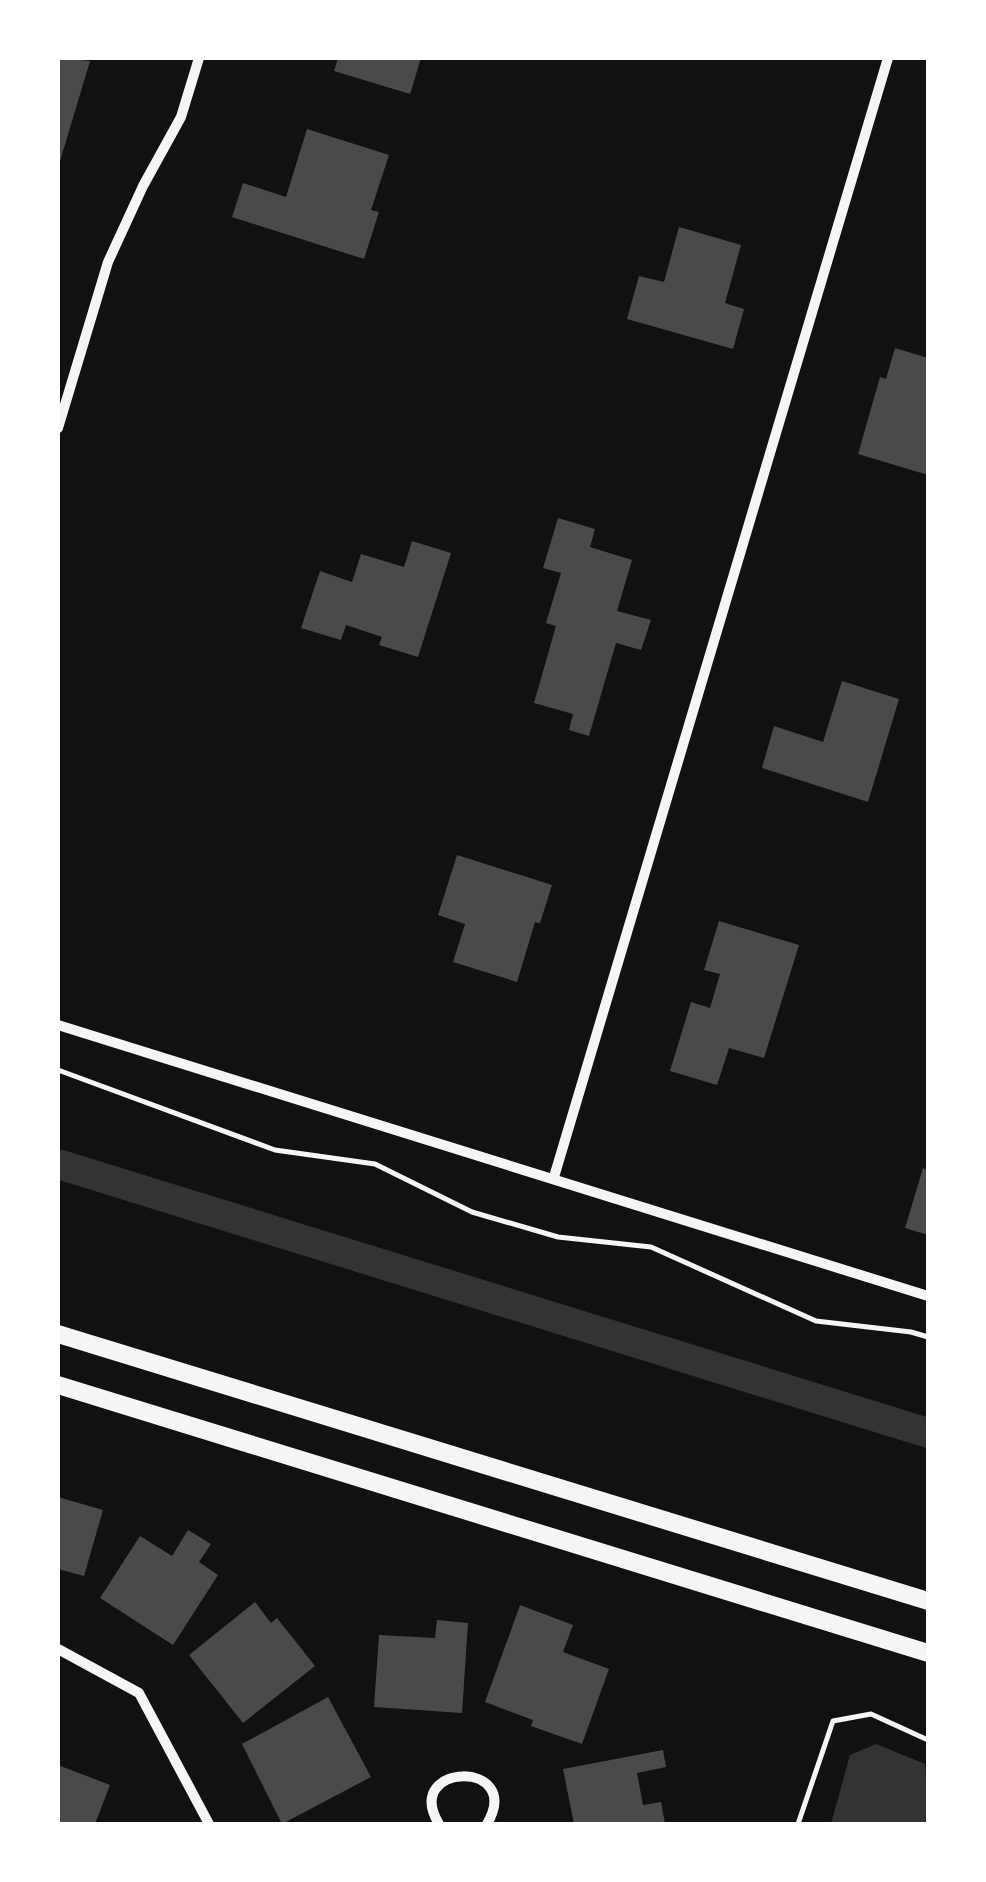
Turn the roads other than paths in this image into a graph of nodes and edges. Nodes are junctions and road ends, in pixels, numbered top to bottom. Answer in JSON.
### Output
{"nodes":[{"id":1,"x":199,"y":58,"type":"edge"},
{"id":2,"x":888,"y":58,"type":"edge"},
{"id":3,"x":58,"y":428,"type":"edge"},
{"id":4,"x":58,"y":1026,"type":"edge"},
{"id":5,"x":554,"y":1177,"type":"junction"},
{"id":6,"x":928,"y":1296,"type":"edge"},
{"id":7,"x":58,"y":1334,"type":"edge"},
{"id":8,"x":58,"y":1385,"type":"edge"},
{"id":9,"x":928,"y":1600,"type":"edge"},
{"id":10,"x":58,"y":1649,"type":"edge"},
{"id":11,"x":928,"y":1653,"type":"edge"},
{"id":12,"x":434,"y":1823,"type":"edge"},
{"id":13,"x":209,"y":1824,"type":"edge"},
{"id":14,"x":487,"y":1824,"type":"edge"}],
"edges":[{"from":1,"to":3,"type":"street"},
{"from":2,"to":5,"type":"street"},
{"from":4,"to":5,"type":"street"},
{"from":5,"to":6,"type":"street"},
{"from":7,"to":9,"type":"main road"},
{"from":8,"to":11,"type":"main road"},
{"from":10,"to":13,"type":"street"},
{"from":12,"to":14,"type":"street"}]}
